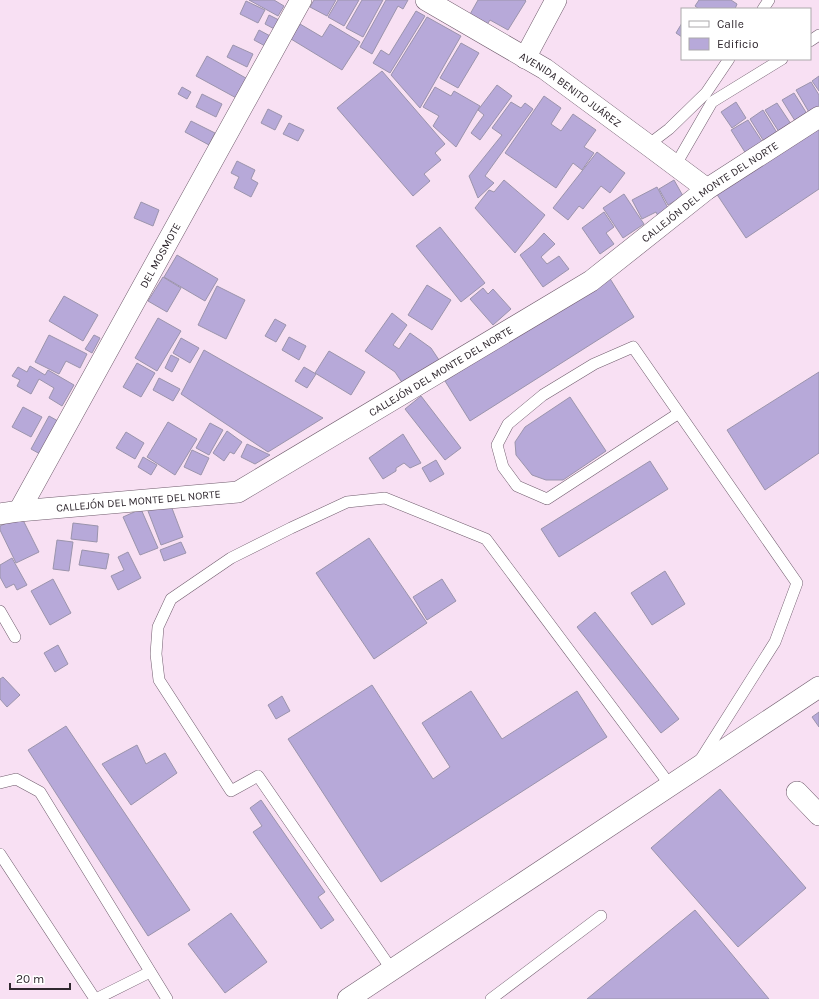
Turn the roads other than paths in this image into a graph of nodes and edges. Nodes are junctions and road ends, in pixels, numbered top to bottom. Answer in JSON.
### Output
{"nodes":[{"id":1,"x":301,"y":0,"type":"edge"},
{"id":2,"x":426,"y":0,"type":"edge"},
{"id":3,"x":556,"y":0,"type":"edge"},
{"id":4,"x":525,"y":58,"type":"junction"},
{"id":5,"x":728,"y":60,"type":"edge"},
{"id":6,"x":780,"y":60,"type":"edge"},
{"id":7,"x":709,"y":98,"type":"junction"},
{"id":8,"x":819,"y":117,"type":"edge"},
{"id":9,"x":648,"y":145,"type":"junction"},
{"id":10,"x":675,"y":166,"type":"junction"},
{"id":11,"x":707,"y":189,"type":"junction"},
{"id":12,"x":679,"y":413,"type":"junction"},
{"id":13,"x":9,"y":512,"type":"edge"},
{"id":14,"x":0,"y":611,"type":"edge"},
{"id":15,"x":15,"y":637,"type":"dead end"},
{"id":16,"x":819,"y":687,"type":"edge"},
{"id":17,"x":696,"y":768,"type":"junction"},
{"id":18,"x":0,"y":783,"type":"edge"},
{"id":19,"x":670,"y":785,"type":"junction"},
{"id":20,"x":797,"y":792,"type":"dead end"},
{"id":21,"x":819,"y":814,"type":"edge"},
{"id":22,"x":0,"y":854,"type":"edge"},
{"id":23,"x":601,"y":916,"type":"dead end"},
{"id":24,"x":392,"y":970,"type":"junction"},
{"id":25,"x":150,"y":972,"type":"junction"},
{"id":26,"x":95,"y":999,"type":"edge"},
{"id":27,"x":167,"y":999,"type":"edge"},
{"id":28,"x":348,"y":999,"type":"edge"},
{"id":29,"x":492,"y":999,"type":"edge"}],
"edges":[{"from":1,"to":13,"type":"street","name":"DEL MOSMOTE"},
{"from":2,"to":4,"type":"street","name":"AVENIDA BENITO JUÁREZ"},
{"from":3,"to":4,"type":"street"},
{"from":4,"to":9,"type":"street","name":"AVENIDA BENITO JUÁREZ"},
{"from":5,"to":7,"type":"lane"},
{"from":6,"to":7,"type":"lane"},
{"from":7,"to":9,"type":"lane"},
{"from":7,"to":10,"type":"lane"},
{"from":8,"to":11,"type":"street","name":"CALLEJÓN DEL MONTE DEL NORTE"},
{"from":9,"to":10,"type":"street","name":"AVENIDA BENITO JUÁREZ"},
{"from":10,"to":11,"type":"street","name":"AVENIDA BENITO JUÁREZ"},
{"from":11,"to":13,"type":"street","name":"CALLEJÓN DEL MONTE DEL NORTE"},
{"from":12,"to":12,"type":"lane"},
{"from":12,"to":17,"type":"lane"},
{"from":14,"to":15,"type":"lane"},
{"from":16,"to":17,"type":"street"},
{"from":17,"to":19,"type":"street"},
{"from":18,"to":25,"type":"lane"},
{"from":19,"to":24,"type":"street"},
{"from":19,"to":24,"type":"lane"},
{"from":20,"to":21,"type":"street"},
{"from":22,"to":26,"type":"lane"},
{"from":23,"to":29,"type":"lane"},
{"from":24,"to":28,"type":"street"},
{"from":25,"to":26,"type":"lane"},
{"from":25,"to":27,"type":"lane"}]}
